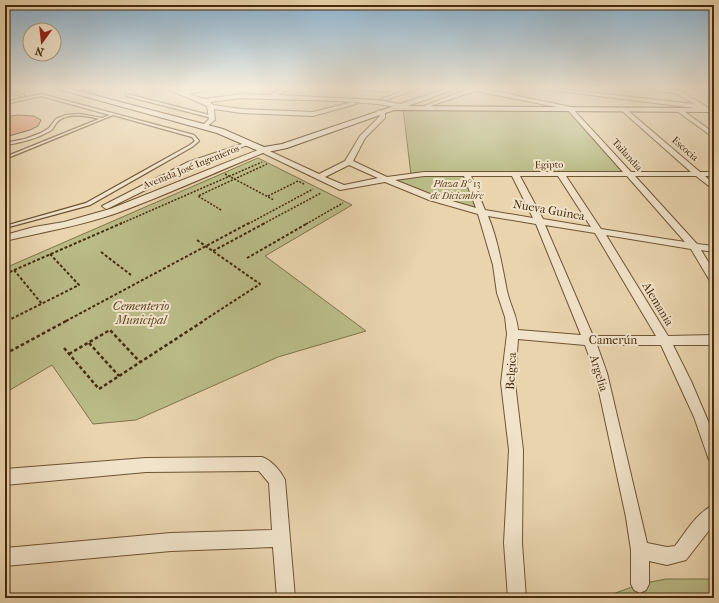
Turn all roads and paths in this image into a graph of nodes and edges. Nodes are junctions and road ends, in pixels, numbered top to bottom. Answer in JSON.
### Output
{"nodes":[{"id":1,"x":73,"y":116,"type":"edge"},
{"id":2,"x":89,"y":116,"type":"edge"},
{"id":3,"x":109,"y":116,"type":"edge"},
{"id":4,"x":116,"y":116,"type":"edge"},
{"id":5,"x":167,"y":116,"type":"edge"},
{"id":6,"x":209,"y":116,"type":"edge"},
{"id":7,"x":350,"y":116,"type":"edge"},
{"id":8,"x":382,"y":116,"type":"edge"},
{"id":9,"x":577,"y":116,"type":"edge"},
{"id":10,"x":631,"y":116,"type":"edge"},
{"id":11,"x":688,"y":116,"type":"edge"},
{"id":12,"x":212,"y":117,"type":"joint"},
{"id":13,"x":102,"y":119,"type":"junction"},
{"id":14,"x":205,"y":126,"type":"junction"},
{"id":15,"x":714,"y":136,"type":"edge"},
{"id":16,"x":5,"y":144,"type":"edge"},
{"id":17,"x":247,"y":144,"type":"junction"},
{"id":18,"x":263,"y":150,"type":"junction"},
{"id":19,"x":5,"y":158,"type":"edge"},
{"id":20,"x":262,"y":162,"type":"dead end"},
{"id":21,"x":350,"y":162,"type":"junction"},
{"id":22,"x":266,"y":164,"type":"dead end"},
{"id":23,"x":215,"y":169,"type":"junction"},
{"id":24,"x":630,"y":174,"type":"junction"},
{"id":25,"x":698,"y":174,"type":"junction"},
{"id":26,"x":714,"y":174,"type":"edge"},
{"id":27,"x":467,"y":175,"type":"junction"},
{"id":28,"x":515,"y":175,"type":"junction"},
{"id":29,"x":561,"y":175,"type":"junction"},
{"id":30,"x":230,"y":176,"type":"junction"},
{"id":31,"x":318,"y":177,"type":"junction"},
{"id":32,"x":235,"y":179,"type":"junction"},
{"id":33,"x":384,"y":180,"type":"junction"},
{"id":34,"x":304,"y":184,"type":"dead end"},
{"id":35,"x":714,"y":188,"type":"edge"},
{"id":36,"x":313,"y":189,"type":"dead end"},
{"id":37,"x":321,"y":193,"type":"dead end"},
{"id":38,"x":268,"y":196,"type":"junction"},
{"id":39,"x":274,"y":200,"type":"dead end"},
{"id":40,"x":343,"y":203,"type":"dead end"},
{"id":41,"x":221,"y":210,"type":"dead end"},
{"id":42,"x":482,"y":211,"type":"junction"},
{"id":43,"x":539,"y":221,"type":"junction"},
{"id":44,"x":5,"y":227,"type":"edge"},
{"id":45,"x":34,"y":230,"type":"junction"},
{"id":46,"x":598,"y":231,"type":"junction"},
{"id":47,"x":5,"y":238,"type":"edge"},
{"id":48,"x":197,"y":240,"type":"dead end"},
{"id":49,"x":206,"y":246,"type":"junction"},
{"id":50,"x":694,"y":246,"type":"junction"},
{"id":51,"x":714,"y":249,"type":"edge"},
{"id":52,"x":100,"y":252,"type":"dead end"},
{"id":53,"x":213,"y":252,"type":"junction"},
{"id":54,"x":50,"y":254,"type":"junction"},
{"id":55,"x":248,"y":258,"type":"dead end"},
{"id":56,"x":14,"y":270,"type":"junction"},
{"id":57,"x":5,"y":274,"type":"edge"},
{"id":58,"x":131,"y":275,"type":"dead end"},
{"id":59,"x":714,"y":279,"type":"edge"},
{"id":60,"x":42,"y":304,"type":"junction"},
{"id":61,"x":5,"y":314,"type":"edge"},
{"id":62,"x":9,"y":320,"type":"junction"},
{"id":63,"x":5,"y":322,"type":"edge"},
{"id":64,"x":513,"y":334,"type":"junction"},
{"id":65,"x":589,"y":340,"type":"junction"},
{"id":66,"x":664,"y":340,"type":"junction"},
{"id":67,"x":714,"y":340,"type":"edge"},
{"id":68,"x":89,"y":342,"type":"junction"},
{"id":69,"x":64,"y":348,"type":"dead end"},
{"id":70,"x":5,"y":354,"type":"edge"},
{"id":71,"x":69,"y":354,"type":"junction"},
{"id":72,"x":140,"y":362,"type":"junction"},
{"id":73,"x":119,"y":376,"type":"junction"},
{"id":74,"x":714,"y":455,"type":"edge"},
{"id":75,"x":5,"y":477,"type":"edge"},
{"id":76,"x":714,"y":513,"type":"edge"},
{"id":77,"x":282,"y":538,"type":"junction"},
{"id":78,"x":640,"y":550,"type":"junction"},
{"id":79,"x":5,"y":557,"type":"edge"},
{"id":80,"x":640,"y":584,"type":"dead end"},
{"id":81,"x":286,"y":598,"type":"edge"},
{"id":82,"x":517,"y":598,"type":"edge"}],
"edges":[{"from":1,"to":16,"type":"lane"},
{"from":2,"to":13,"type":"lane"},
{"from":3,"to":13,"type":"lane"},
{"from":4,"to":44,"type":"lane"},
{"from":5,"to":14,"type":"street"},
{"from":6,"to":12,"type":"lane"},
{"from":7,"to":18,"type":"street","name":"Avenida José Ingenieros"},
{"from":8,"to":21,"type":"street"},
{"from":9,"to":24,"type":"street","name":"Tailandia"},
{"from":10,"to":25,"type":"street","name":"Escocia"},
{"from":11,"to":15,"type":"street"},
{"from":12,"to":14,"type":"street"},
{"from":13,"to":19,"type":"lane"},
{"from":14,"to":17,"type":"street"},
{"from":17,"to":18,"type":"street"},
{"from":17,"to":45,"type":"street"},
{"from":18,"to":23,"type":"street","name":"Avenida José Ingenieros"},
{"from":18,"to":31,"type":"street","name":"Egipto"},
{"from":20,"to":30,"type":"path"},
{"from":21,"to":31,"type":"street"},
{"from":21,"to":33,"type":"street","name":"Nueva Guinea"},
{"from":22,"to":32,"type":"path"},
{"from":23,"to":30,"type":"path"},
{"from":23,"to":45,"type":"street","name":"Avenida José Ingenieros"},
{"from":24,"to":25,"type":"street","name":"Egipto"},
{"from":24,"to":29,"type":"street","name":"Egipto"},
{"from":24,"to":50,"type":"street","name":"Tailandia"},
{"from":25,"to":26,"type":"street","name":"Egipto"},
{"from":25,"to":35,"type":"street","name":"Escocia"},
{"from":27,"to":28,"type":"street","name":"Egipto"},
{"from":27,"to":33,"type":"street","name":"Egipto"},
{"from":27,"to":42,"type":"street","name":"Belgica"},
{"from":28,"to":29,"type":"street","name":"Egipto"},
{"from":28,"to":43,"type":"street","name":"Argelia"},
{"from":29,"to":46,"type":"street","name":"Alemania"},
{"from":30,"to":32,"type":"path"},
{"from":30,"to":54,"type":"path"},
{"from":31,"to":33,"type":"street","name":"Egipto"},
{"from":32,"to":38,"type":"path"},
{"from":32,"to":41,"type":"path"},
{"from":33,"to":42,"type":"street","name":"Nueva Guinea"},
{"from":34,"to":38,"type":"path"},
{"from":36,"to":49,"type":"path"},
{"from":37,"to":53,"type":"path"},
{"from":38,"to":39,"type":"path"},
{"from":40,"to":55,"type":"path"},
{"from":42,"to":43,"type":"street","name":"Nueva Guinea"},
{"from":42,"to":64,"type":"street","name":"Belgica"},
{"from":43,"to":46,"type":"street","name":"Nueva Guinea"},
{"from":43,"to":65,"type":"street","name":"Argelia"},
{"from":45,"to":47,"type":"street","name":"Avenida José Ingenieros"},
{"from":46,"to":50,"type":"street","name":"Nueva Guinea"},
{"from":46,"to":66,"type":"street","name":"Alemania"},
{"from":48,"to":49,"type":"path"},
{"from":49,"to":53,"type":"path"},
{"from":49,"to":70,"type":"path"},
{"from":50,"to":51,"type":"street","name":"Nueva Guinea"},
{"from":50,"to":59,"type":"street","name":"Tailandia"},
{"from":52,"to":58,"type":"path"},
{"from":53,"to":72,"type":"path"},
{"from":54,"to":56,"type":"path"},
{"from":54,"to":60,"type":"path"},
{"from":56,"to":57,"type":"path"},
{"from":56,"to":60,"type":"path"},
{"from":60,"to":62,"type":"path"},
{"from":61,"to":62,"type":"path"},
{"from":62,"to":63,"type":"path"},
{"from":64,"to":65,"type":"street","name":"Camerún"},
{"from":64,"to":82,"type":"street","name":"Belgica"},
{"from":65,"to":66,"type":"street","name":"Camerún"},
{"from":65,"to":78,"type":"street","name":"Argelia"},
{"from":66,"to":67,"type":"street","name":"Camerún"},
{"from":66,"to":74,"type":"street","name":"Alemania"},
{"from":68,"to":71,"type":"path"},
{"from":68,"to":72,"type":"path"},
{"from":68,"to":73,"type":"path"},
{"from":69,"to":71,"type":"path"},
{"from":71,"to":73,"type":"path"},
{"from":72,"to":73,"type":"path"},
{"from":75,"to":77,"type":"street"},
{"from":76,"to":78,"type":"street"},
{"from":77,"to":79,"type":"street"},
{"from":77,"to":81,"type":"street"},
{"from":78,"to":80,"type":"street","name":"Argelia"}]}
